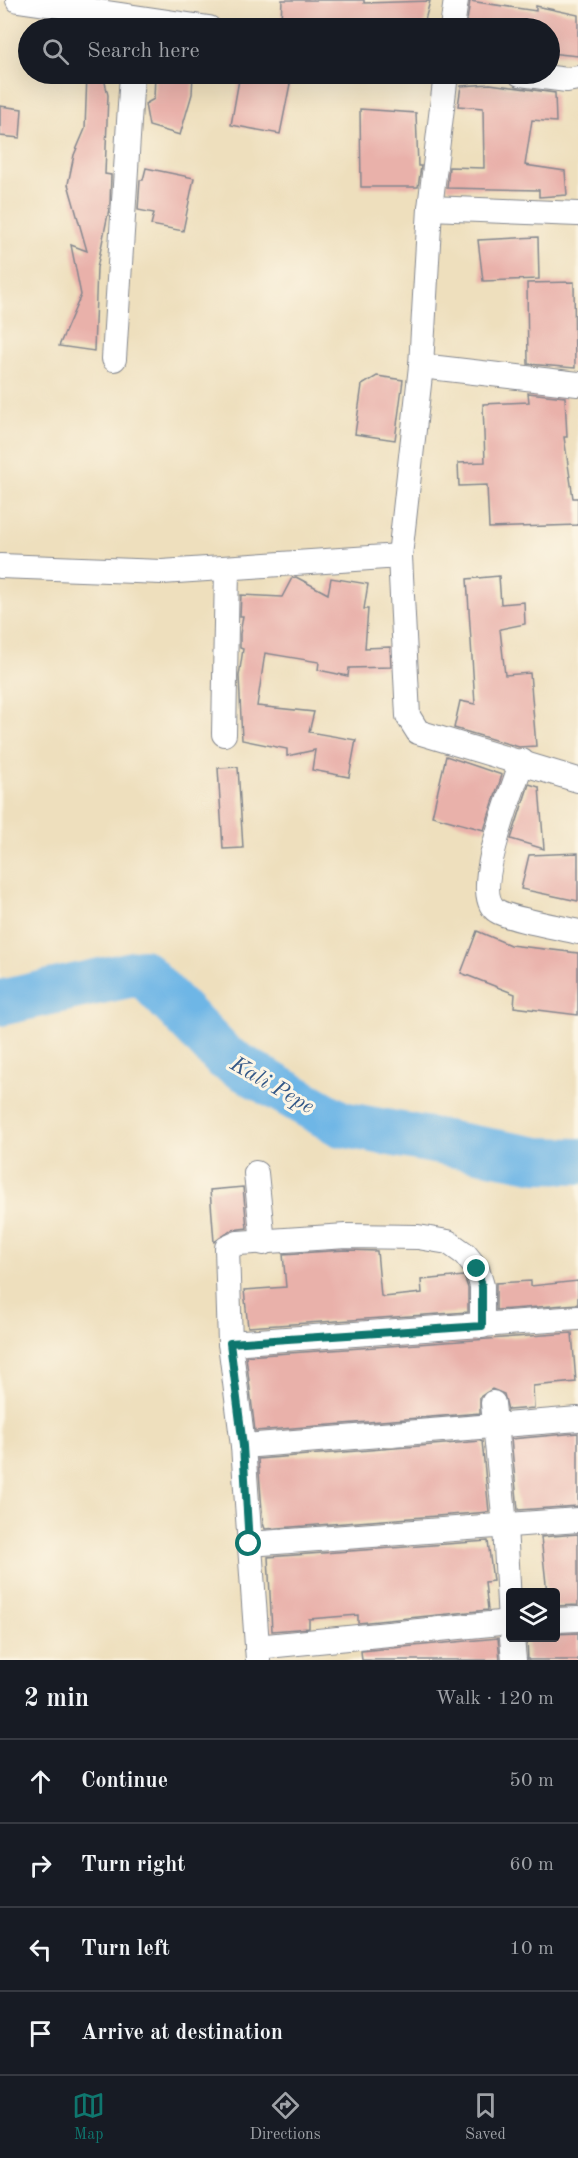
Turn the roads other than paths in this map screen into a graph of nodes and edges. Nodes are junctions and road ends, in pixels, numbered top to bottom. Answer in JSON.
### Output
{"nodes":[{"id":1,"x":18,"y":0,"type":"edge"},
{"id":2,"x":456,"y":0,"type":"edge"},
{"id":3,"x":110,"y":18,"type":"edge"},
{"id":4,"x":453,"y":18,"type":"edge"},
{"id":5,"x":578,"y":78,"type":"edge"},
{"id":6,"x":560,"y":79,"type":"edge"},
{"id":7,"x":131,"y":84,"type":"edge"},
{"id":8,"x":445,"y":84,"type":"edge"},
{"id":9,"x":430,"y":208,"type":"junction"},
{"id":10,"x":578,"y":214,"type":"edge"},
{"id":11,"x":114,"y":359,"type":"dead end"},
{"id":12,"x":421,"y":366,"type":"junction"},
{"id":13,"x":578,"y":384,"type":"edge"},
{"id":14,"x":400,"y":556,"type":"junction"},
{"id":15,"x":0,"y":566,"type":"edge"},
{"id":16,"x":227,"y":568,"type":"junction"},
{"id":17,"x":224,"y":734,"type":"dead end"},
{"id":18,"x":522,"y":762,"type":"junction"},
{"id":19,"x":578,"y":780,"type":"edge"},
{"id":20,"x":578,"y":932,"type":"edge"},
{"id":21,"x":256,"y":1173,"type":"dead end"},
{"id":22,"x":263,"y":1243,"type":"junction"},
{"id":23,"x":578,"y":1318,"type":"edge"},
{"id":24,"x":482,"y":1326,"type":"junction"},
{"id":25,"x":230,"y":1343,"type":"junction"},
{"id":26,"x":494,"y":1414,"type":"junction"},
{"id":27,"x":578,"y":1419,"type":"edge"},
{"id":28,"x":243,"y":1446,"type":"junction"},
{"id":29,"x":578,"y":1520,"type":"edge"},
{"id":30,"x":505,"y":1525,"type":"junction"},
{"id":31,"x":249,"y":1544,"type":"junction"},
{"id":32,"x":508,"y":1588,"type":"edge"},
{"id":33,"x":578,"y":1618,"type":"edge"},
{"id":34,"x":560,"y":1620,"type":"edge"},
{"id":35,"x":506,"y":1623,"type":"edge"},
{"id":36,"x":512,"y":1642,"type":"edge"},
{"id":37,"x":258,"y":1653,"type":"edge"},
{"id":38,"x":514,"y":1660,"type":"edge"}],
"edges":[{"from":1,"to":3,"type":"street"},
{"from":2,"to":4,"type":"street"},
{"from":5,"to":6,"type":"street"},
{"from":7,"to":11,"type":"street"},
{"from":8,"to":9,"type":"street"},
{"from":9,"to":10,"type":"street"},
{"from":9,"to":12,"type":"street"},
{"from":12,"to":13,"type":"street"},
{"from":12,"to":14,"type":"street"},
{"from":14,"to":16,"type":"street"},
{"from":14,"to":18,"type":"street"},
{"from":15,"to":16,"type":"street"},
{"from":16,"to":17,"type":"street"},
{"from":18,"to":19,"type":"street"},
{"from":18,"to":20,"type":"street"},
{"from":21,"to":22,"type":"street"},
{"from":22,"to":24,"type":"street"},
{"from":22,"to":25,"type":"street"},
{"from":23,"to":24,"type":"street"},
{"from":24,"to":25,"type":"street"},
{"from":25,"to":28,"type":"street"},
{"from":26,"to":27,"type":"street"},
{"from":26,"to":28,"type":"street"},
{"from":26,"to":30,"type":"street"},
{"from":28,"to":31,"type":"street"},
{"from":29,"to":30,"type":"street"},
{"from":30,"to":31,"type":"street"},
{"from":30,"to":32,"type":"street"},
{"from":31,"to":37,"type":"street"},
{"from":33,"to":34,"type":"street"},
{"from":35,"to":37,"type":"street"},
{"from":36,"to":38,"type":"street"}]}
